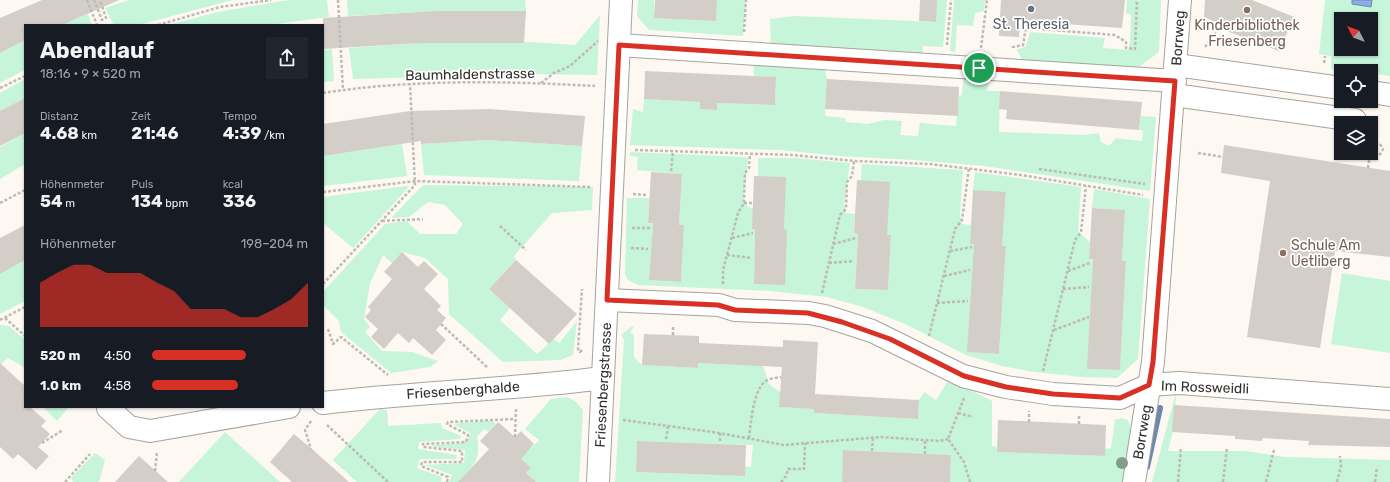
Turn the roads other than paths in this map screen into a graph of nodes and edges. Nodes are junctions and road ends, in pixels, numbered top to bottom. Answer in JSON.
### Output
{"nodes":[{"id":1,"x":621,"y":0,"type":"edge"},
{"id":2,"x":1180,"y":0,"type":"edge"},
{"id":3,"x":610,"y":41,"type":"junction"},
{"id":4,"x":1175,"y":80,"type":"junction"},
{"id":5,"x":1334,"y":88,"type":"edge"},
{"id":6,"x":1378,"y":93,"type":"edge"},
{"id":7,"x":1390,"y":95,"type":"edge"},
{"id":8,"x":1337,"y":116,"type":"edge"},
{"id":9,"x":607,"y":300,"type":"junction"},
{"id":10,"x":602,"y":378,"type":"junction"},
{"id":11,"x":1149,"y":385,"type":"junction"},
{"id":12,"x":1390,"y":399,"type":"edge"},
{"id":13,"x":108,"y":408,"type":"edge"},
{"id":14,"x":283,"y":408,"type":"edge"},
{"id":15,"x":317,"y":411,"type":"edge"},
{"id":16,"x":598,"y":482,"type":"edge"},
{"id":17,"x":1134,"y":482,"type":"edge"}],
"edges":[{"from":1,"to":3,"type":"street","name":"Friesenbergstrasse"},
{"from":2,"to":4,"type":"street","name":"Borrweg"},
{"from":3,"to":4,"type":"street"},
{"from":3,"to":9,"type":"street","name":"Friesenbergstrasse"},
{"from":4,"to":5,"type":"street"},
{"from":4,"to":8,"type":"street"},
{"from":4,"to":11,"type":"street","name":"Borrweg"},
{"from":6,"to":7,"type":"street"},
{"from":9,"to":10,"type":"street","name":"Friesenbergstrasse"},
{"from":9,"to":11,"type":"street","name":"Im Rossweidli"},
{"from":10,"to":15,"type":"street","name":"Friesenberghalde"},
{"from":10,"to":16,"type":"street","name":"Friesenbergstrasse"},
{"from":11,"to":12,"type":"street","name":"Im Rossweidli"},
{"from":11,"to":17,"type":"street","name":"Borrweg"},
{"from":13,"to":14,"type":"street"}]}
